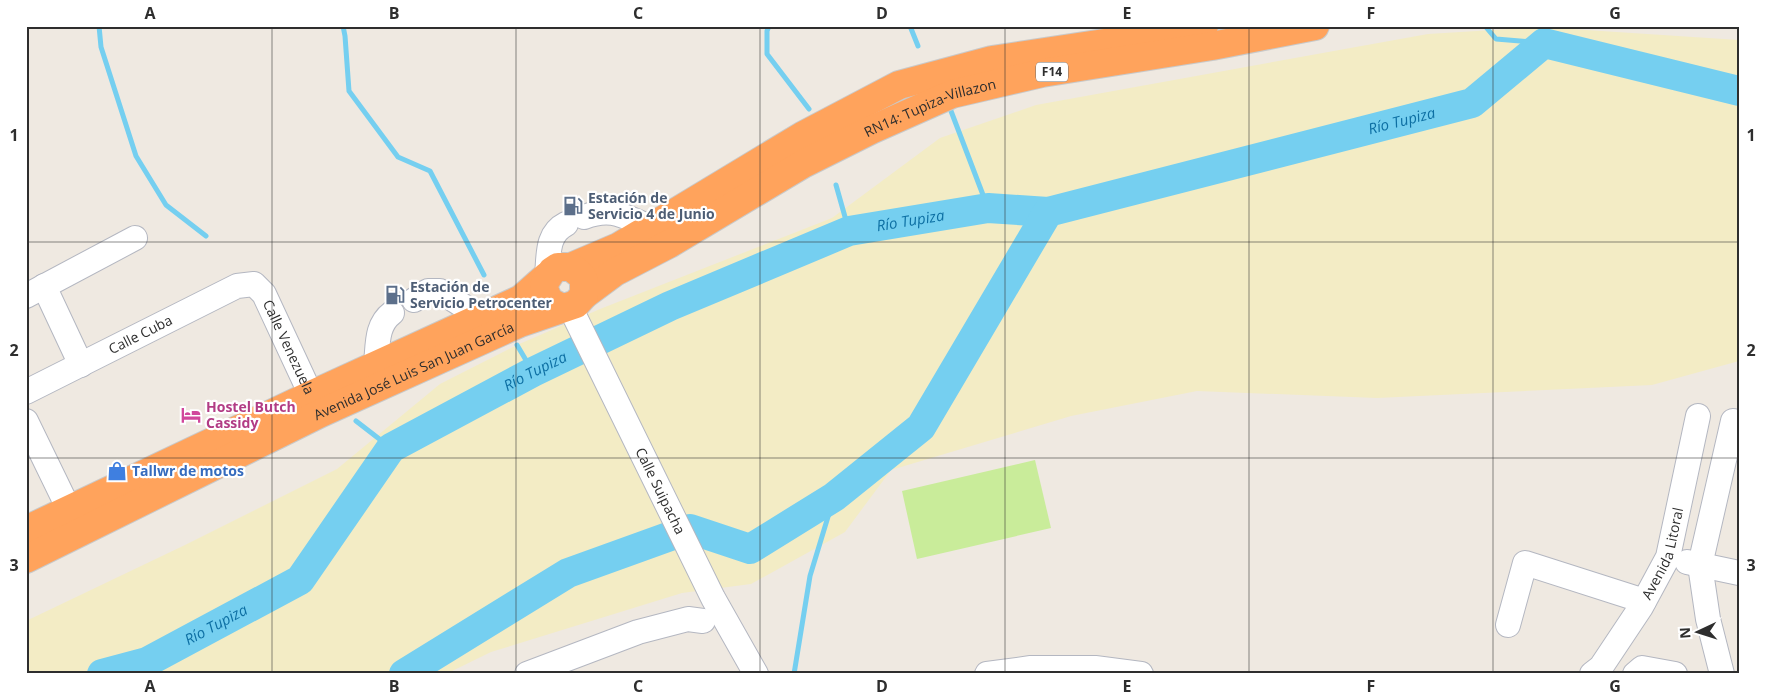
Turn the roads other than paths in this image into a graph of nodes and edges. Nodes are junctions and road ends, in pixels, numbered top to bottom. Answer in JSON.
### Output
{"nodes":[{"id":1,"x":1204,"y":26,"type":"edge"},
{"id":2,"x":1315,"y":26,"type":"edge"},
{"id":3,"x":982,"y":75,"type":"junction"},
{"id":4,"x":860,"y":120,"type":"junction"},
{"id":5,"x":650,"y":227,"type":"junction"},
{"id":6,"x":135,"y":238,"type":"dead end"},
{"id":7,"x":559,"y":271,"type":"junction"},
{"id":8,"x":254,"y":284,"type":"joint"},
{"id":9,"x":35,"y":291,"type":"edge"},
{"id":10,"x":414,"y":300,"type":"dead end"},
{"id":11,"x":572,"y":303,"type":"junction"},
{"id":12,"x":392,"y":313,"type":"dead end"},
{"id":13,"x":482,"y":318,"type":"junction"},
{"id":14,"x":376,"y":364,"type":"junction"},
{"id":15,"x":81,"y":365,"type":"junction"},
{"id":16,"x":26,"y":392,"type":"edge"},
{"id":17,"x":316,"y":404,"type":"junction"},
{"id":18,"x":1698,"y":416,"type":"dead end"},
{"id":19,"x":26,"y":421,"type":"edge"},
{"id":20,"x":1733,"y":421,"type":"dead end"},
{"id":21,"x":74,"y":521,"type":"junction"},
{"id":22,"x":26,"y":530,"type":"edge"},
{"id":23,"x":1668,"y":557,"type":"junction"},
{"id":24,"x":26,"y":559,"type":"edge"},
{"id":25,"x":1700,"y":565,"type":"junction"},
{"id":26,"x":1739,"y":573,"type":"edge"},
{"id":27,"x":1644,"y":601,"type":"junction"},
{"id":28,"x":703,"y":621,"type":"dead end"},
{"id":29,"x":1508,"y":625,"type":"dead end"},
{"id":30,"x":527,"y":674,"type":"edge"},
{"id":31,"x":756,"y":674,"type":"edge"},
{"id":32,"x":987,"y":674,"type":"edge"},
{"id":33,"x":1141,"y":674,"type":"edge"},
{"id":34,"x":1592,"y":674,"type":"edge"},
{"id":35,"x":1635,"y":674,"type":"edge"},
{"id":36,"x":1675,"y":674,"type":"edge"},
{"id":37,"x":1722,"y":674,"type":"edge"}],
"edges":[{"from":1,"to":3,"type":"highway","name":"RN14: Tupiza-Villazon","number":"F14"},
{"from":2,"to":3,"type":"highway","name":"RN14: Tupiza-Villazon","number":"F14"},
{"from":3,"to":4,"type":"highway","name":"RN14: Tupiza-Villazon","number":"F14"},
{"from":4,"to":5,"type":"highway","name":"RN14: Tupiza-Villazon","number":"F14"},
{"from":4,"to":11,"type":"highway","name":"RN14: Tupiza-Villazon","number":"F14"},
{"from":5,"to":7,"type":"highway","name":"RN14: Tupiza-Villazon","number":"F14"},
{"from":5,"to":7,"type":"street"},
{"from":6,"to":9,"type":"street"},
{"from":7,"to":11,"type":"highway"},
{"from":7,"to":11,"type":"highway"},
{"from":7,"to":13,"type":"highway","name":"Avenida José Luis San Juan García","number":"F14"},
{"from":8,"to":15,"type":"street","name":"Calle Cuba"},
{"from":8,"to":17,"type":"street","name":"Calle Venezuela"},
{"from":9,"to":15,"type":"street"},
{"from":10,"to":13,"type":"street"},
{"from":11,"to":17,"type":"highway","name":"Avenida José Luis San Juan García","number":"F14"},
{"from":11,"to":31,"type":"street","name":"Calle Suipacha"},
{"from":12,"to":14,"type":"street"},
{"from":13,"to":14,"type":"highway","name":"Avenida José Luis San Juan García","number":"F14"},
{"from":14,"to":17,"type":"highway","name":"Avenida José Luis San Juan García","number":"F14"},
{"from":15,"to":16,"type":"street","name":"Calle Cuba"},
{"from":17,"to":21,"type":"highway","name":"Avenida José Luis San Juan García","number":"F14"},
{"from":18,"to":23,"type":"street","name":"Avenida Litoral"},
{"from":19,"to":21,"type":"street"},
{"from":20,"to":25,"type":"street"},
{"from":21,"to":22,"type":"highway","name":"Avenida José Luis San Juan García","number":"F14"},
{"from":21,"to":24,"type":"highway","name":"Avenida José Luis San Juan García","number":"F14"},
{"from":23,"to":25,"type":"street"},
{"from":23,"to":27,"type":"street","name":"Avenida Litoral"},
{"from":25,"to":26,"type":"street"},
{"from":25,"to":37,"type":"street"},
{"from":27,"to":29,"type":"street"},
{"from":27,"to":34,"type":"street","name":"Avenida Litoral"},
{"from":28,"to":30,"type":"street"},
{"from":32,"to":33,"type":"street"},
{"from":35,"to":36,"type":"street"}]}
